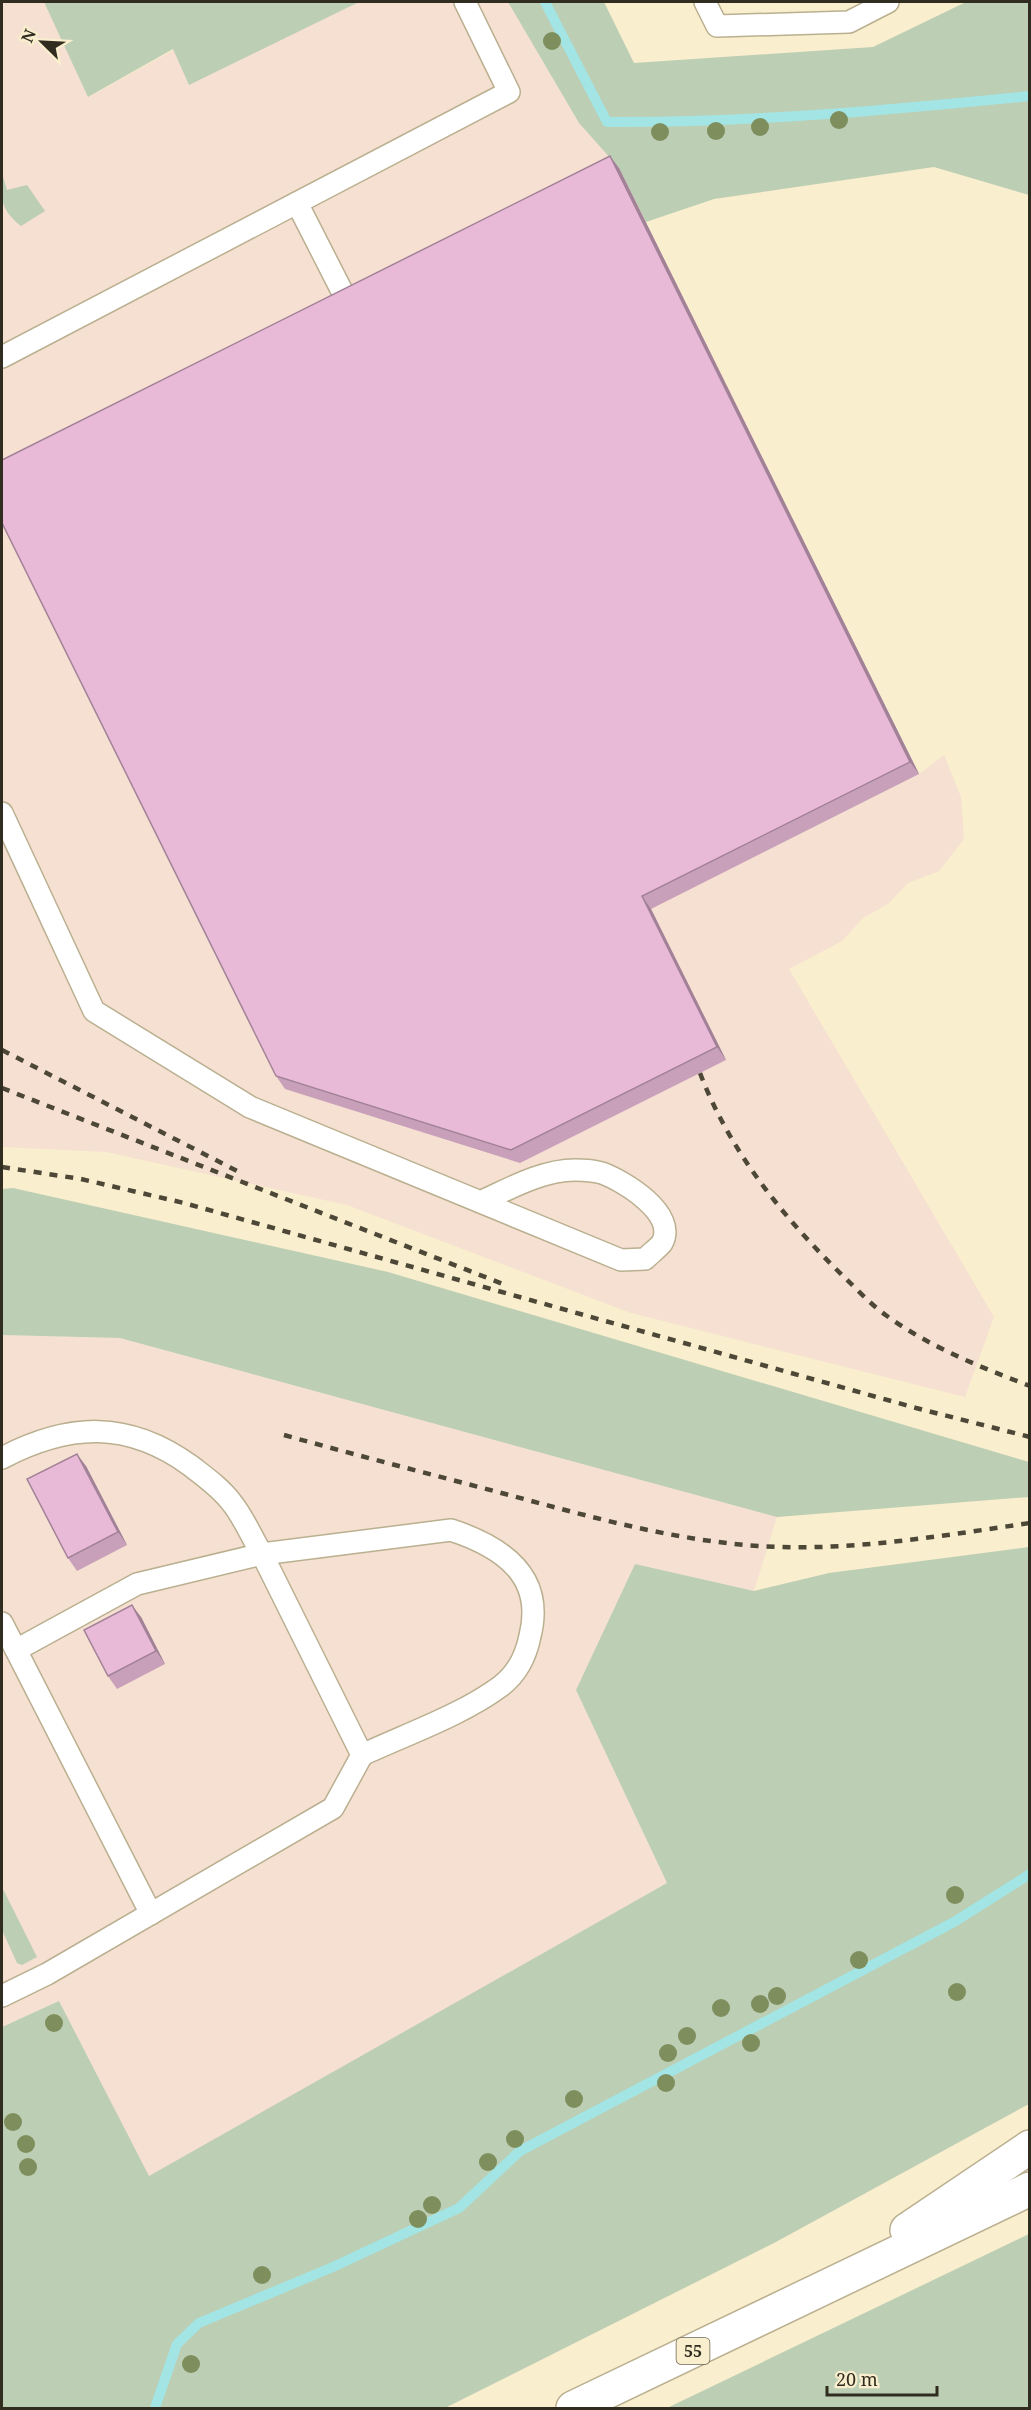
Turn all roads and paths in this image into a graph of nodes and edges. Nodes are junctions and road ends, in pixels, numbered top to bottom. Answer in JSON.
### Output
{"nodes":[{"id":1,"x":465,"y":2,"type":"edge"},
{"id":2,"x":705,"y":2,"type":"edge"},
{"id":3,"x":888,"y":2,"type":"edge"},
{"id":4,"x":297,"y":203,"type":"junction"},
{"id":5,"x":348,"y":303,"type":"edge"},
{"id":6,"x":2,"y":357,"type":"edge"},
{"id":7,"x":2,"y":813,"type":"edge"},
{"id":8,"x":480,"y":1202,"type":"junction"},
{"id":9,"x":2,"y":1458,"type":"edge"},
{"id":10,"x":262,"y":1554,"type":"junction"},
{"id":11,"x":2,"y":1623,"type":"edge"},
{"id":12,"x":16,"y":1650,"type":"junction"},
{"id":13,"x":362,"y":1755,"type":"junction"},
{"id":14,"x":152,"y":1914,"type":"junction"},
{"id":15,"x":2,"y":1996,"type":"edge"},
{"id":16,"x":1029,"y":2147,"type":"edge"},
{"id":17,"x":1029,"y":2189,"type":"edge"},
{"id":18,"x":812,"y":2294,"type":"junction"},
{"id":19,"x":573,"y":2409,"type":"edge"}],
"edges":[{"from":1,"to":4,"type":"lane"},
{"from":2,"to":3,"type":"lane"},
{"from":4,"to":5,"type":"lane"},
{"from":4,"to":6,"type":"lane"},
{"from":7,"to":8,"type":"lane"},
{"from":8,"to":8,"type":"lane"},
{"from":9,"to":10,"type":"lane"},
{"from":10,"to":12,"type":"lane"},
{"from":10,"to":13,"type":"lane"},
{"from":10,"to":13,"type":"lane"},
{"from":11,"to":12,"type":"lane"},
{"from":12,"to":14,"type":"lane"},
{"from":13,"to":14,"type":"lane"},
{"from":14,"to":15,"type":"lane"},
{"from":16,"to":18,"type":"highway"},
{"from":17,"to":18,"type":"highway","number":"55"},
{"from":18,"to":19,"type":"highway","number":"55"}]}
